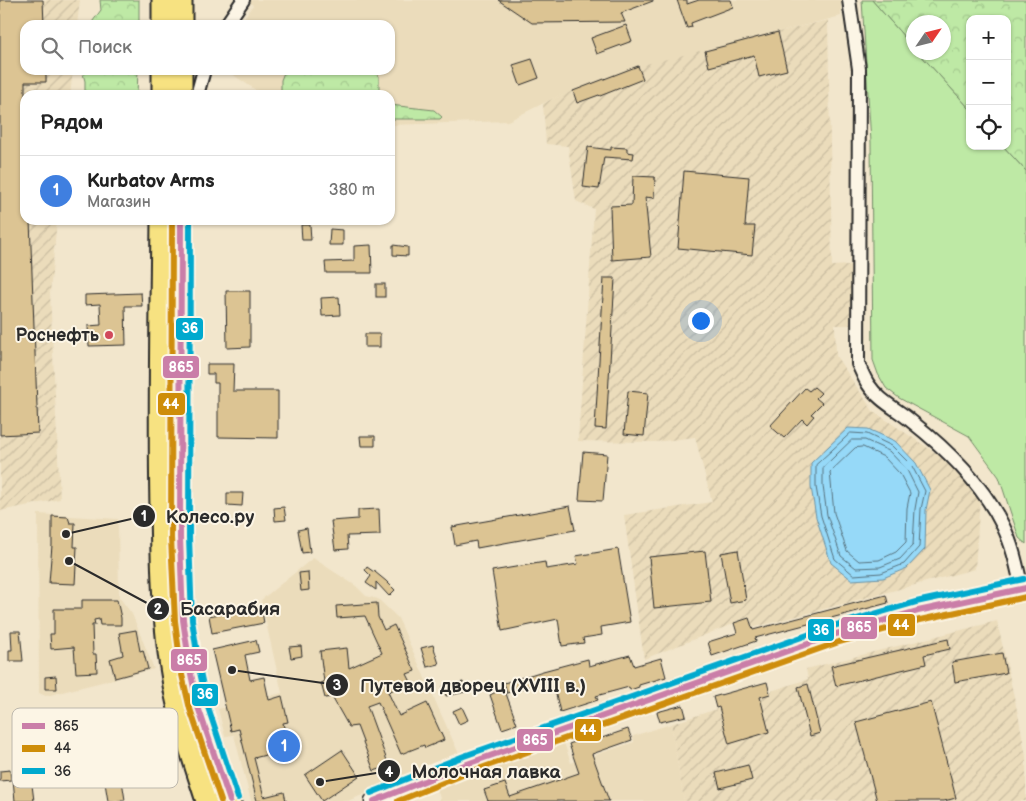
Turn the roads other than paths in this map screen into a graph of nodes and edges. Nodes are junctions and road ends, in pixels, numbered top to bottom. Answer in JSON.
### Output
{"nodes":[{"id":1,"x":163,"y":0,"type":"edge"},
{"id":2,"x":181,"y":0,"type":"edge"},
{"id":3,"x":243,"y":0,"type":"edge"},
{"id":4,"x":848,"y":0,"type":"edge"},
{"id":5,"x":163,"y":20,"type":"edge"},
{"id":6,"x":181,"y":20,"type":"edge"},
{"id":7,"x":229,"y":20,"type":"edge"},
{"id":8,"x":163,"y":75,"type":"edge"},
{"id":9,"x":181,"y":75,"type":"edge"},
{"id":10,"x":203,"y":75,"type":"edge"},
{"id":11,"x":163,"y":90,"type":"edge"},
{"id":12,"x":181,"y":90,"type":"edge"},
{"id":13,"x":198,"y":90,"type":"edge"},
{"id":14,"x":162,"y":225,"type":"edge"},
{"id":15,"x":181,"y":225,"type":"edge"},
{"id":16,"x":1024,"y":588,"type":"edge"},
{"id":17,"x":207,"y":801,"type":"edge"},
{"id":18,"x":230,"y":801,"type":"edge"},
{"id":19,"x":374,"y":801,"type":"edge"}],
"edges":[{"from":1,"to":5,"type":"highway"},
{"from":2,"to":6,"type":"highway"},
{"from":3,"to":7,"type":"street"},
{"from":4,"to":16,"type":"street"},
{"from":8,"to":11,"type":"highway"},
{"from":9,"to":12,"type":"highway"},
{"from":10,"to":13,"type":"street"},
{"from":14,"to":17,"type":"highway"},
{"from":15,"to":18,"type":"highway"},
{"from":16,"to":19,"type":"main road"}]}
